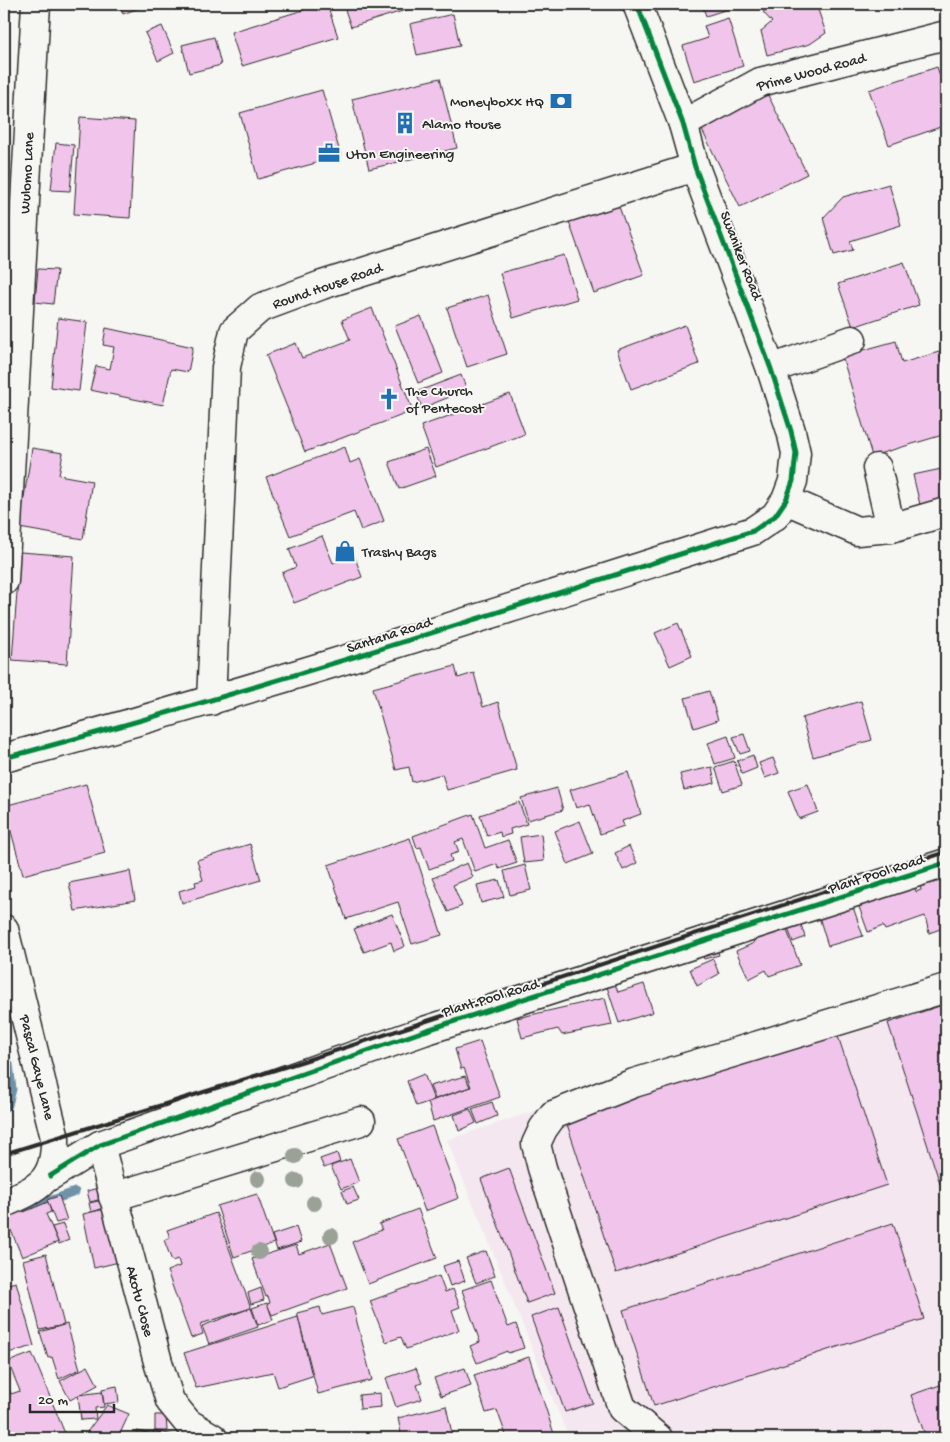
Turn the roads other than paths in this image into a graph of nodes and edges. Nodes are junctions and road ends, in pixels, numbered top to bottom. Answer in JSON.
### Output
{"nodes":[{"id":1,"x":36,"y":4,"type":"edge"},
{"id":2,"x":637,"y":4,"type":"edge"},
{"id":3,"x":946,"y":35,"type":"edge"},
{"id":4,"x":682,"y":124,"type":"junction"},
{"id":5,"x":695,"y":167,"type":"junction"},
{"id":6,"x":852,"y":340,"type":"dead end"},
{"id":7,"x":771,"y":369,"type":"junction"},
{"id":8,"x":877,"y":468,"type":"dead end"},
{"id":9,"x":781,"y":508,"type":"junction"},
{"id":10,"x":946,"y":512,"type":"edge"},
{"id":11,"x":891,"y":528,"type":"junction"},
{"id":12,"x":4,"y":581,"type":"edge"},
{"id":13,"x":211,"y":701,"type":"junction"},
{"id":14,"x":4,"y":758,"type":"edge"},
{"id":15,"x":946,"y":863,"type":"edge"},
{"id":16,"x":4,"y":929,"type":"edge"},
{"id":17,"x":946,"y":988,"type":"edge"},
{"id":18,"x":361,"y":1121,"type":"dead end"},
{"id":19,"x":100,"y":1145,"type":"junction"},
{"id":20,"x":50,"y":1176,"type":"junction"},
{"id":21,"x":113,"y":1197,"type":"junction"},
{"id":22,"x":15,"y":1198,"type":"edge"},
{"id":23,"x":213,"y":1438,"type":"edge"},
{"id":24,"x":658,"y":1438,"type":"edge"}],
"edges":[{"from":1,"to":12,"type":"street","name":"Wulomo Lane"},
{"from":2,"to":4,"type":"street","name":"Swaniker Road"},
{"from":3,"to":4,"type":"street","name":"Prime Wood Road"},
{"from":4,"to":5,"type":"street","name":"Swaniker Road"},
{"from":5,"to":7,"type":"street","name":"Swaniker Road"},
{"from":5,"to":13,"type":"street","name":"Round House Road"},
{"from":6,"to":7,"type":"street"},
{"from":7,"to":9,"type":"street","name":"Swaniker Road"},
{"from":8,"to":11,"type":"street"},
{"from":9,"to":11,"type":"street"},
{"from":9,"to":13,"type":"street","name":"Santana Road"},
{"from":10,"to":11,"type":"street"},
{"from":13,"to":14,"type":"street","name":"Santana Road"},
{"from":15,"to":19,"type":"street","name":"Plant Pool Road"},
{"from":16,"to":20,"type":"street","name":"Pascal Gaye Lane"},
{"from":17,"to":24,"type":"street"},
{"from":18,"to":21,"type":"street"},
{"from":19,"to":20,"type":"street","name":"Plant Pool Road"},
{"from":19,"to":21,"type":"street","name":"Akotu Close"},
{"from":20,"to":22,"type":"street"},
{"from":21,"to":23,"type":"street","name":"Akotu Close"}]}
